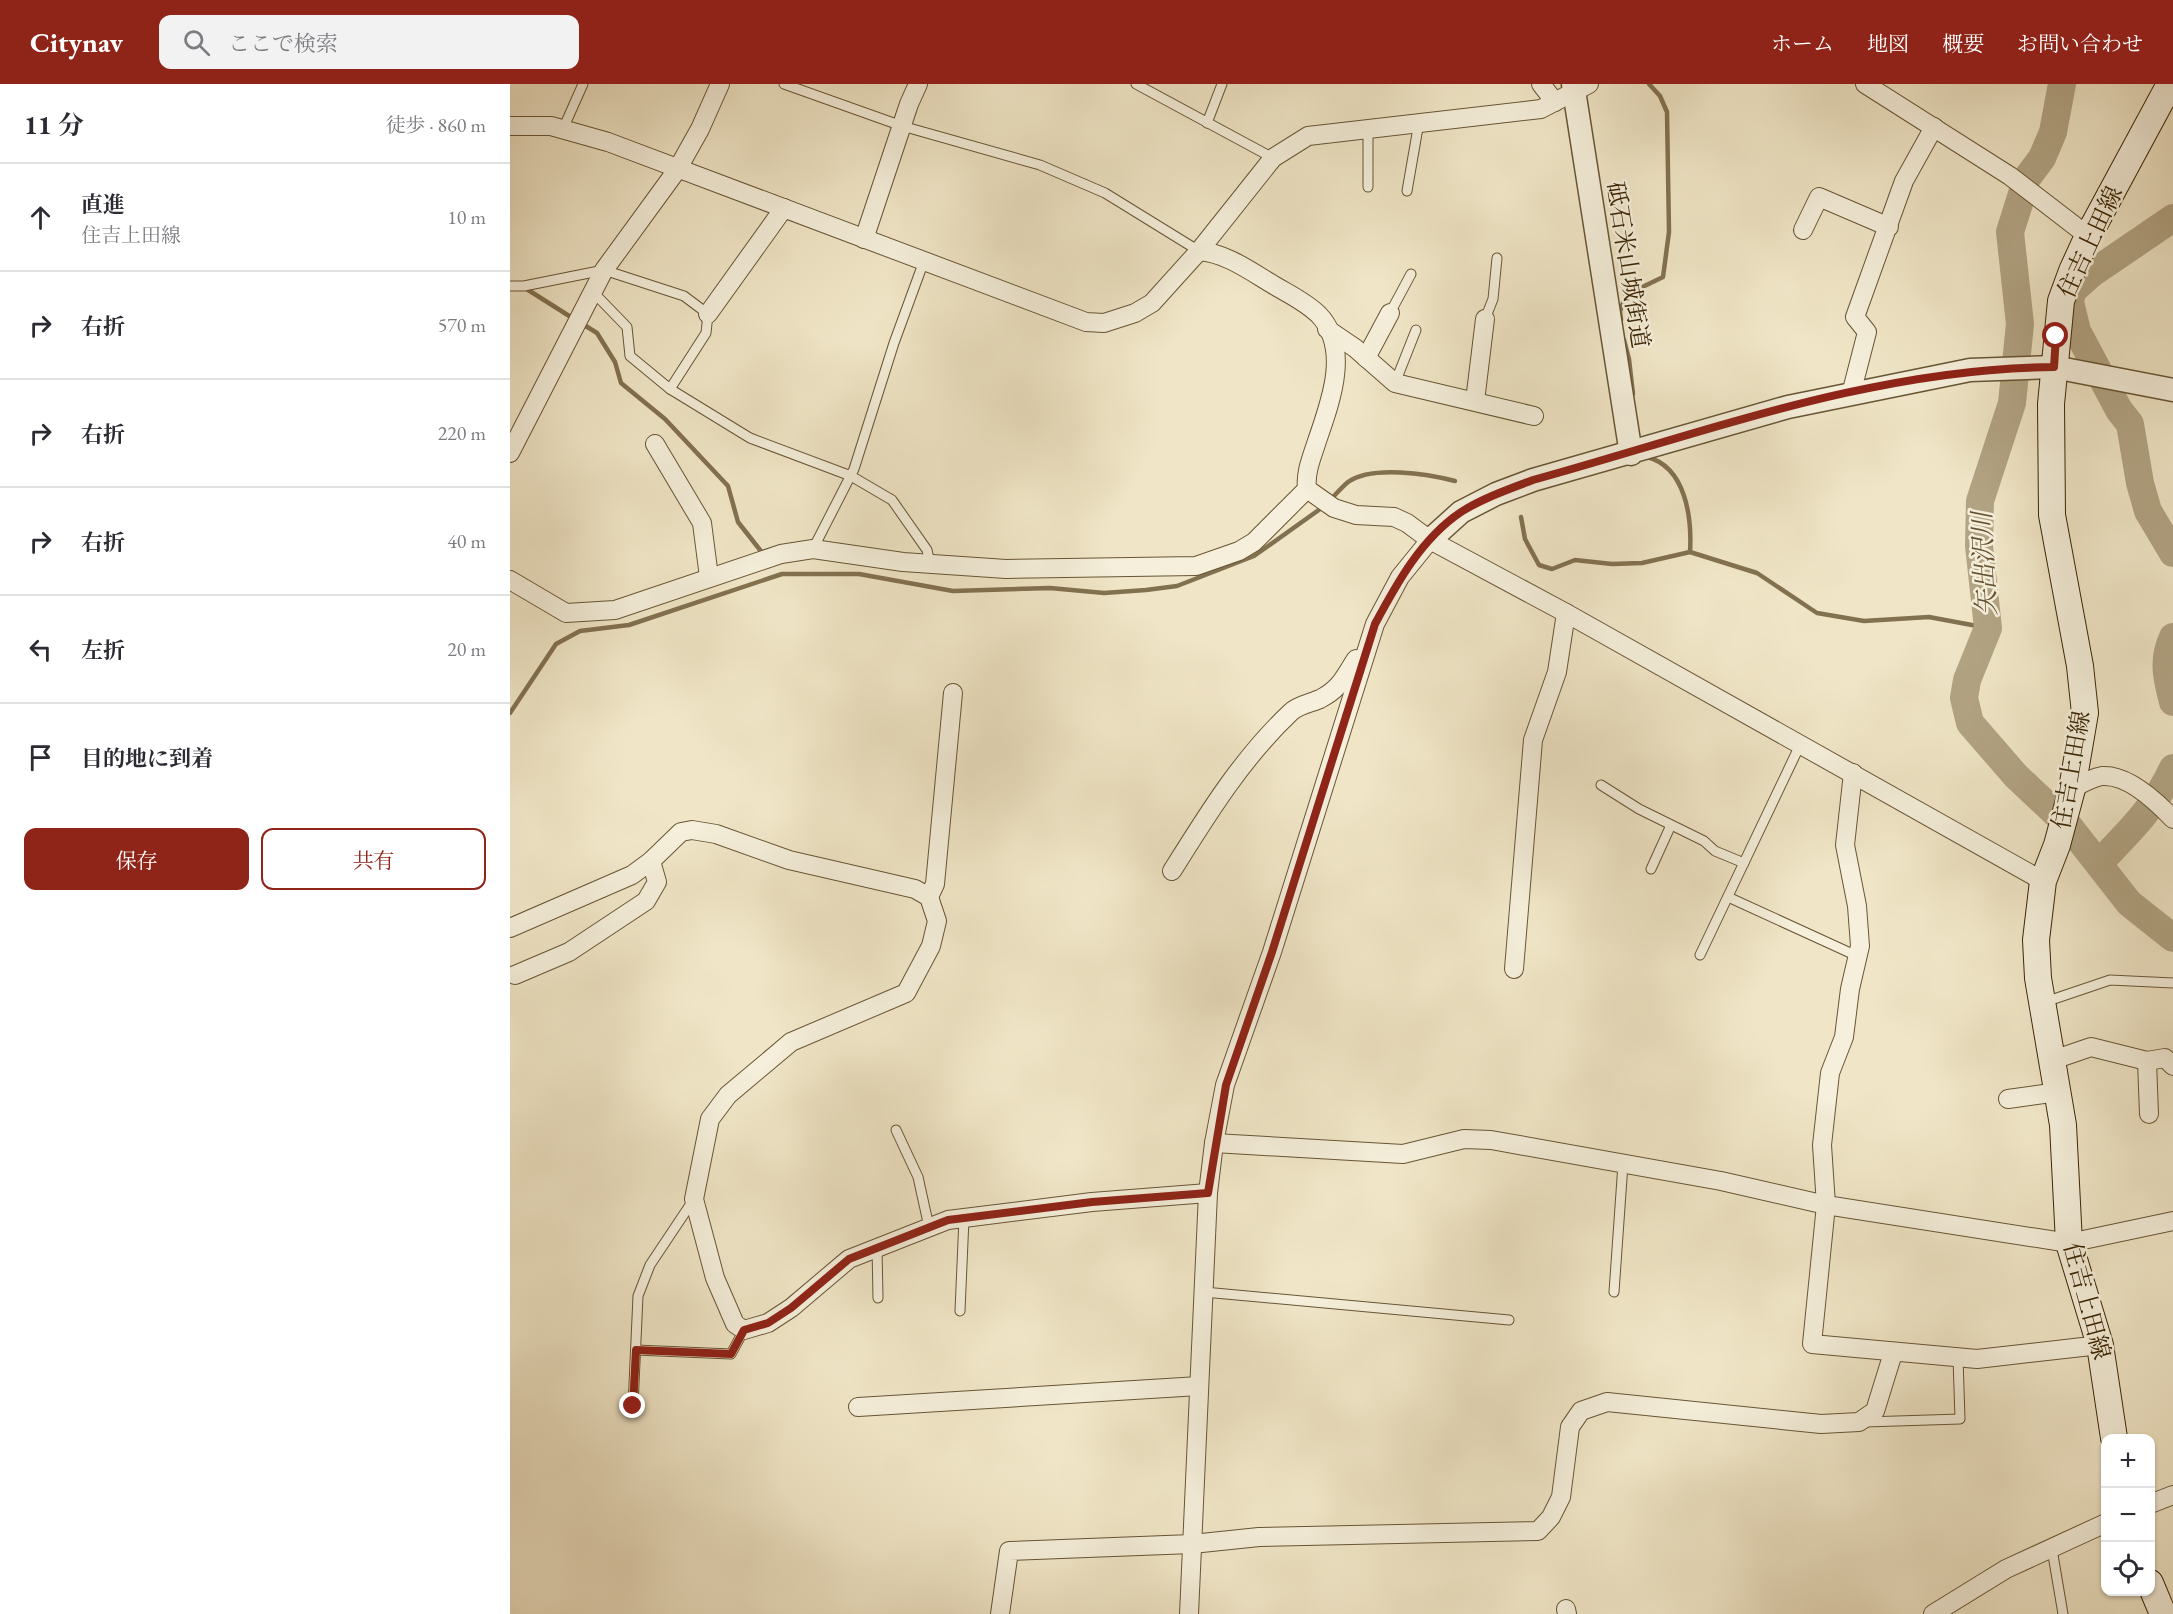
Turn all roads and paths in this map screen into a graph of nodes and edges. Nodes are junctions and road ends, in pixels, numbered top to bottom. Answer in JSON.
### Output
{"nodes":[{"id":1,"x":583,"y":84,"type":"edge"},
{"id":2,"x":720,"y":84,"type":"edge"},
{"id":3,"x":784,"y":84,"type":"edge"},
{"id":4,"x":918,"y":84,"type":"edge"},
{"id":5,"x":1136,"y":84,"type":"edge"},
{"id":6,"x":1222,"y":84,"type":"edge"},
{"id":7,"x":1540,"y":84,"type":"edge"},
{"id":8,"x":1865,"y":84,"type":"edge"},
{"id":9,"x":2170,"y":84,"type":"edge"},
{"id":10,"x":1573,"y":90,"type":"edge"},
{"id":11,"x":1419,"y":122,"type":"junction"},
{"id":12,"x":1207,"y":123,"type":"junction"},
{"id":13,"x":510,"y":126,"type":"edge"},
{"id":14,"x":902,"y":126,"type":"junction"},
{"id":15,"x":1368,"y":127,"type":"junction"},
{"id":16,"x":1934,"y":127,"type":"junction"},
{"id":17,"x":563,"y":129,"type":"junction"},
{"id":18,"x":1273,"y":158,"type":"junction"},
{"id":19,"x":677,"y":170,"type":"junction"},
{"id":20,"x":1368,"y":187,"type":"dead end"},
{"id":21,"x":1407,"y":191,"type":"dead end"},
{"id":22,"x":784,"y":208,"type":"junction"},
{"id":23,"x":1889,"y":227,"type":"junction"},
{"id":24,"x":1803,"y":230,"type":"dead end"},
{"id":25,"x":2088,"y":236,"type":"junction"},
{"id":26,"x":864,"y":239,"type":"junction"},
{"id":27,"x":1199,"y":251,"type":"junction"},
{"id":28,"x":1497,"y":258,"type":"dead end"},
{"id":29,"x":924,"y":261,"type":"junction"},
{"id":30,"x":604,"y":270,"type":"junction"},
{"id":31,"x":1411,"y":274,"type":"dead end"},
{"id":32,"x":510,"y":286,"type":"edge"},
{"id":33,"x":593,"y":292,"type":"junction"},
{"id":34,"x":1390,"y":313,"type":"joint"},
{"id":35,"x":708,"y":314,"type":"junction"},
{"id":36,"x":1485,"y":319,"type":"joint"},
{"id":37,"x":1327,"y":329,"type":"junction"},
{"id":38,"x":1416,"y":330,"type":"dead end"},
{"id":39,"x":1366,"y":358,"type":"junction"},
{"id":40,"x":2054,"y":367,"type":"junction"},
{"id":41,"x":1395,"y":383,"type":"junction"},
{"id":42,"x":670,"y":390,"type":"junction"},
{"id":43,"x":2173,"y":390,"type":"edge"},
{"id":44,"x":1851,"y":394,"type":"junction"},
{"id":45,"x":1475,"y":401,"type":"junction"},
{"id":46,"x":1534,"y":416,"type":"dead end"},
{"id":47,"x":655,"y":444,"type":"dead end"},
{"id":48,"x":510,"y":453,"type":"edge"},
{"id":49,"x":1631,"y":453,"type":"junction"},
{"id":50,"x":851,"y":476,"type":"junction"},
{"id":51,"x":1307,"y":489,"type":"junction"},
{"id":52,"x":1430,"y":540,"type":"junction"},
{"id":53,"x":813,"y":549,"type":"junction"},
{"id":54,"x":930,"y":564,"type":"junction"},
{"id":55,"x":709,"y":577,"type":"junction"},
{"id":56,"x":510,"y":580,"type":"edge"},
{"id":57,"x":1566,"y":614,"type":"junction"},
{"id":58,"x":1366,"y":652,"type":"junction"},
{"id":59,"x":953,"y":693,"type":"dead end"},
{"id":60,"x":1800,"y":745,"type":"junction"},
{"id":61,"x":1853,"y":773,"type":"junction"},
{"id":62,"x":1601,"y":785,"type":"dead end"},
{"id":63,"x":2069,"y":798,"type":"junction"},
{"id":64,"x":2173,"y":819,"type":"edge"},
{"id":65,"x":1671,"y":825,"type":"junction"},
{"id":66,"x":651,"y":861,"type":"junction"},
{"id":67,"x":1744,"y":863,"type":"junction"},
{"id":68,"x":1651,"y":869,"type":"dead end"},
{"id":69,"x":1172,"y":871,"type":"dead end"},
{"id":70,"x":2043,"y":881,"type":"junction"},
{"id":71,"x":929,"y":897,"type":"junction"},
{"id":72,"x":1728,"y":897,"type":"junction"},
{"id":73,"x":510,"y":928,"type":"edge"},
{"id":74,"x":1700,"y":955,"type":"dead end"},
{"id":75,"x":1857,"y":956,"type":"junction"},
{"id":76,"x":1514,"y":969,"type":"dead end"},
{"id":77,"x":516,"y":975,"type":"dead end"},
{"id":78,"x":2173,"y":983,"type":"edge"},
{"id":79,"x":2042,"y":1003,"type":"junction"},
{"id":80,"x":2053,"y":1060,"type":"junction"},
{"id":81,"x":2146,"y":1061,"type":"junction"},
{"id":82,"x":2173,"y":1066,"type":"edge"},
{"id":83,"x":2058,"y":1092,"type":"junction"},
{"id":84,"x":2008,"y":1099,"type":"dead end"},
{"id":85,"x":2149,"y":1114,"type":"dead end"},
{"id":86,"x":896,"y":1130,"type":"dead end"},
{"id":87,"x":1214,"y":1143,"type":"junction"},
{"id":88,"x":1623,"y":1164,"type":"junction"},
{"id":89,"x":1208,"y":1193,"type":"junction"},
{"id":90,"x":694,"y":1198,"type":"junction"},
{"id":91,"x":1826,"y":1205,"type":"junction"},
{"id":92,"x":964,"y":1218,"type":"junction"},
{"id":93,"x":2173,"y":1221,"type":"edge"},
{"id":94,"x":929,"y":1227,"type":"junction"},
{"id":95,"x":2069,"y":1244,"type":"junction"},
{"id":96,"x":877,"y":1247,"type":"junction"},
{"id":97,"x":1204,"y":1292,"type":"junction"},
{"id":98,"x":1614,"y":1292,"type":"dead end"},
{"id":99,"x":878,"y":1298,"type":"dead end"},
{"id":100,"x":960,"y":1311,"type":"dead end"},
{"id":101,"x":1509,"y":1320,"type":"dead end"},
{"id":102,"x":744,"y":1330,"type":"junction"},
{"id":103,"x":2100,"y":1345,"type":"junction"},
{"id":104,"x":636,"y":1350,"type":"junction"},
{"id":105,"x":1893,"y":1353,"type":"junction"},
{"id":106,"x":1958,"y":1358,"type":"junction"},
{"id":107,"x":1199,"y":1386,"type":"junction"},
{"id":108,"x":633,"y":1406,"type":"dead end"},
{"id":109,"x":858,"y":1407,"type":"dead end"},
{"id":110,"x":1859,"y":1422,"type":"junction"},
{"id":111,"x":2113,"y":1434,"type":"edge"},
{"id":112,"x":2173,"y":1495,"type":"edge"},
{"id":113,"x":2155,"y":1502,"type":"edge"},
{"id":114,"x":2101,"y":1525,"type":"edge"},
{"id":115,"x":1192,"y":1544,"type":"junction"},
{"id":116,"x":2052,"y":1549,"type":"junction"},
{"id":117,"x":2155,"y":1593,"type":"edge"},
{"id":118,"x":1000,"y":1614,"type":"edge"},
{"id":119,"x":1190,"y":1614,"type":"edge"},
{"id":120,"x":1933,"y":1614,"type":"edge"},
{"id":121,"x":2063,"y":1614,"type":"edge"},
{"id":122,"x":2163,"y":1614,"type":"edge"}],
"edges":[{"from":1,"to":17,"type":"lane"},
{"from":2,"to":19,"type":"street"},
{"from":3,"to":14,"type":"lane"},
{"from":4,"to":14,"type":"street"},
{"from":5,"to":12,"type":"lane"},
{"from":6,"to":12,"type":"lane"},
{"from":7,"to":10,"type":"street"},
{"from":8,"to":16,"type":"street"},
{"from":9,"to":25,"type":"main road","name":"住吉上田線"},
{"from":10,"to":11,"type":"street"},
{"from":10,"to":49,"type":"street","name":"砥石米山城街道"},
{"from":11,"to":15,"type":"street"},
{"from":11,"to":21,"type":"lane"},
{"from":12,"to":18,"type":"lane"},
{"from":13,"to":17,"type":"street"},
{"from":14,"to":26,"type":"street"},
{"from":14,"to":27,"type":"lane"},
{"from":15,"to":18,"type":"street"},
{"from":15,"to":20,"type":"lane"},
{"from":16,"to":23,"type":"street"},
{"from":16,"to":25,"type":"street"},
{"from":17,"to":19,"type":"street"},
{"from":18,"to":27,"type":"street"},
{"from":19,"to":22,"type":"street"},
{"from":19,"to":30,"type":"street"},
{"from":22,"to":26,"type":"street"},
{"from":22,"to":35,"type":"street"},
{"from":23,"to":24,"type":"street"},
{"from":23,"to":44,"type":"street"},
{"from":25,"to":40,"type":"main road","name":"住吉上田線"},
{"from":26,"to":29,"type":"street"},
{"from":27,"to":29,"type":"street"},
{"from":27,"to":37,"type":"street"},
{"from":28,"to":36,"type":"lane"},
{"from":29,"to":50,"type":"lane"},
{"from":30,"to":32,"type":"lane"},
{"from":30,"to":33,"type":"street"},
{"from":30,"to":35,"type":"lane"},
{"from":31,"to":34,"type":"lane"},
{"from":33,"to":42,"type":"lane"},
{"from":33,"to":48,"type":"street"},
{"from":34,"to":39,"type":"street"},
{"from":35,"to":42,"type":"lane"},
{"from":36,"to":45,"type":"street"},
{"from":37,"to":39,"type":"street"},
{"from":37,"to":51,"type":"street"},
{"from":38,"to":41,"type":"lane"},
{"from":39,"to":41,"type":"street"},
{"from":40,"to":43,"type":"street"},
{"from":40,"to":44,"type":"street"},
{"from":40,"to":63,"type":"main road","name":"住吉上田線"},
{"from":41,"to":45,"type":"street"},
{"from":42,"to":50,"type":"lane"},
{"from":44,"to":49,"type":"street"},
{"from":45,"to":46,"type":"street"},
{"from":47,"to":55,"type":"street"},
{"from":49,"to":52,"type":"street"},
{"from":50,"to":53,"type":"lane"},
{"from":50,"to":54,"type":"lane"},
{"from":51,"to":52,"type":"street"},
{"from":51,"to":54,"type":"street"},
{"from":52,"to":57,"type":"street"},
{"from":52,"to":58,"type":"street"},
{"from":53,"to":54,"type":"street"},
{"from":53,"to":55,"type":"street"},
{"from":55,"to":56,"type":"street"},
{"from":57,"to":60,"type":"street"},
{"from":57,"to":76,"type":"street"},
{"from":58,"to":69,"type":"street"},
{"from":58,"to":87,"type":"street"},
{"from":59,"to":71,"type":"street"},
{"from":60,"to":61,"type":"street"},
{"from":60,"to":67,"type":"lane"},
{"from":61,"to":70,"type":"street"},
{"from":61,"to":75,"type":"street"},
{"from":62,"to":65,"type":"lane"},
{"from":63,"to":64,"type":"street"},
{"from":63,"to":70,"type":"main road","name":"住吉上田線"},
{"from":65,"to":67,"type":"lane"},
{"from":65,"to":68,"type":"lane"},
{"from":66,"to":71,"type":"street"},
{"from":66,"to":73,"type":"street"},
{"from":66,"to":77,"type":"street"},
{"from":67,"to":72,"type":"lane"},
{"from":70,"to":79,"type":"main road","name":"住吉上田線"},
{"from":71,"to":90,"type":"street"},
{"from":72,"to":74,"type":"lane"},
{"from":72,"to":75,"type":"lane"},
{"from":75,"to":91,"type":"street"},
{"from":78,"to":79,"type":"lane"},
{"from":79,"to":80,"type":"main road","name":"住吉上田線"},
{"from":80,"to":81,"type":"street"},
{"from":80,"to":83,"type":"main road","name":"住吉上田線"},
{"from":81,"to":82,"type":"street"},
{"from":81,"to":85,"type":"street"},
{"from":83,"to":84,"type":"street"},
{"from":83,"to":95,"type":"main road","name":"住吉上田線"},
{"from":86,"to":94,"type":"lane"},
{"from":87,"to":88,"type":"street"},
{"from":87,"to":89,"type":"street"},
{"from":88,"to":91,"type":"street"},
{"from":88,"to":98,"type":"lane"},
{"from":89,"to":92,"type":"street"},
{"from":89,"to":97,"type":"street"},
{"from":90,"to":102,"type":"street"},
{"from":90,"to":104,"type":"lane"},
{"from":91,"to":95,"type":"street"},
{"from":91,"to":105,"type":"street"},
{"from":92,"to":94,"type":"street"},
{"from":92,"to":100,"type":"lane"},
{"from":93,"to":95,"type":"street"},
{"from":94,"to":96,"type":"street"},
{"from":95,"to":103,"type":"main road","name":"住吉上田線"},
{"from":96,"to":99,"type":"lane"},
{"from":96,"to":102,"type":"street"},
{"from":97,"to":101,"type":"lane"},
{"from":97,"to":107,"type":"street"},
{"from":102,"to":104,"type":"lane"},
{"from":103,"to":106,"type":"street"},
{"from":103,"to":111,"type":"main road","name":"住吉上田線"},
{"from":104,"to":108,"type":"lane"},
{"from":105,"to":106,"type":"street"},
{"from":105,"to":110,"type":"street"},
{"from":106,"to":110,"type":"lane"},
{"from":107,"to":109,"type":"street"},
{"from":107,"to":115,"type":"street"},
{"from":110,"to":115,"type":"street"},
{"from":112,"to":113,"type":"street"},
{"from":114,"to":116,"type":"street"},
{"from":115,"to":118,"type":"street"},
{"from":115,"to":119,"type":"street"},
{"from":116,"to":120,"type":"street"},
{"from":116,"to":121,"type":"lane"},
{"from":117,"to":122,"type":"main road"}]}
